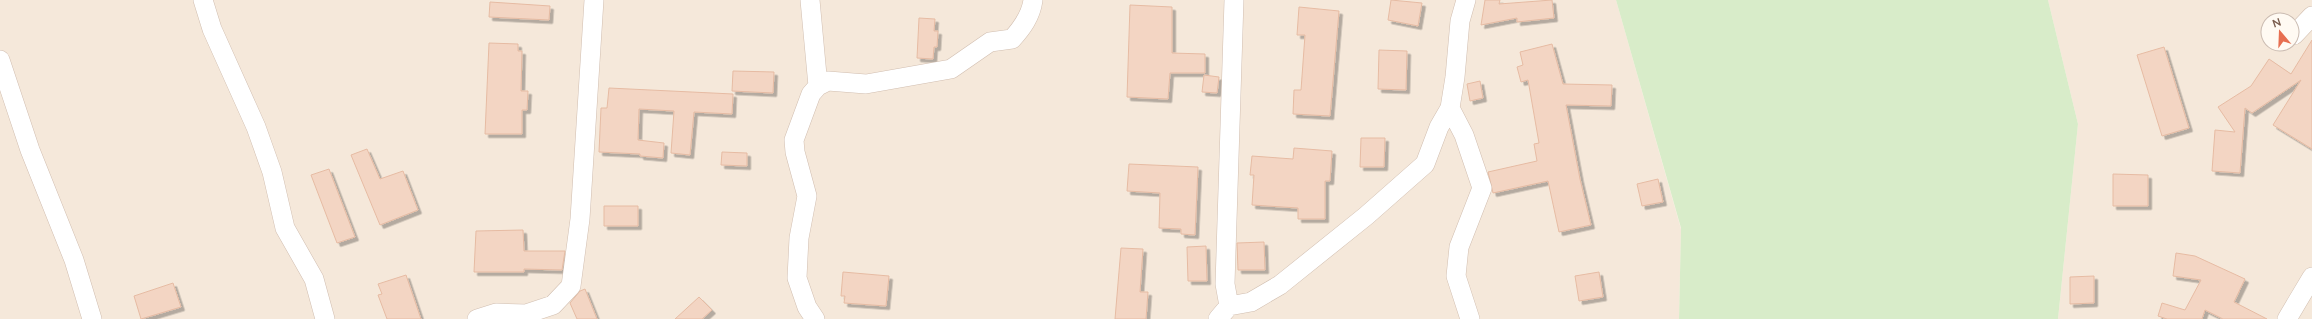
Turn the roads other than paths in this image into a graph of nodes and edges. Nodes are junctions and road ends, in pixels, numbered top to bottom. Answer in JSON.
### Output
{"nodes":[{"id":1,"x":203,"y":0,"type":"edge"},
{"id":2,"x":594,"y":0,"type":"edge"},
{"id":3,"x":810,"y":0,"type":"edge"},
{"id":4,"x":1033,"y":0,"type":"edge"},
{"id":5,"x":1234,"y":0,"type":"edge"},
{"id":6,"x":1466,"y":0,"type":"edge"},
{"id":7,"x":2312,"y":16,"type":"edge"},
{"id":8,"x":2300,"y":29,"type":"edge"},
{"id":9,"x":0,"y":60,"type":"edge"},
{"id":10,"x":818,"y":86,"type":"junction"},
{"id":11,"x":1450,"y":108,"type":"junction"},
{"id":12,"x":2312,"y":277,"type":"edge"},
{"id":13,"x":1223,"y":312,"type":"edge"},
{"id":14,"x":92,"y":319,"type":"edge"},
{"id":15,"x":325,"y":319,"type":"edge"},
{"id":16,"x":477,"y":319,"type":"edge"},
{"id":17,"x":815,"y":319,"type":"edge"},
{"id":18,"x":1470,"y":319,"type":"edge"},
{"id":19,"x":2287,"y":319,"type":"edge"}],
"edges":[{"from":1,"to":15,"type":"street"},
{"from":2,"to":16,"type":"street"},
{"from":3,"to":10,"type":"street"},
{"from":4,"to":10,"type":"street"},
{"from":5,"to":13,"type":"street"},
{"from":6,"to":11,"type":"street"},
{"from":7,"to":8,"type":"street"},
{"from":9,"to":14,"type":"street"},
{"from":10,"to":17,"type":"street"},
{"from":11,"to":13,"type":"street"},
{"from":11,"to":18,"type":"street"},
{"from":12,"to":19,"type":"street"}]}
